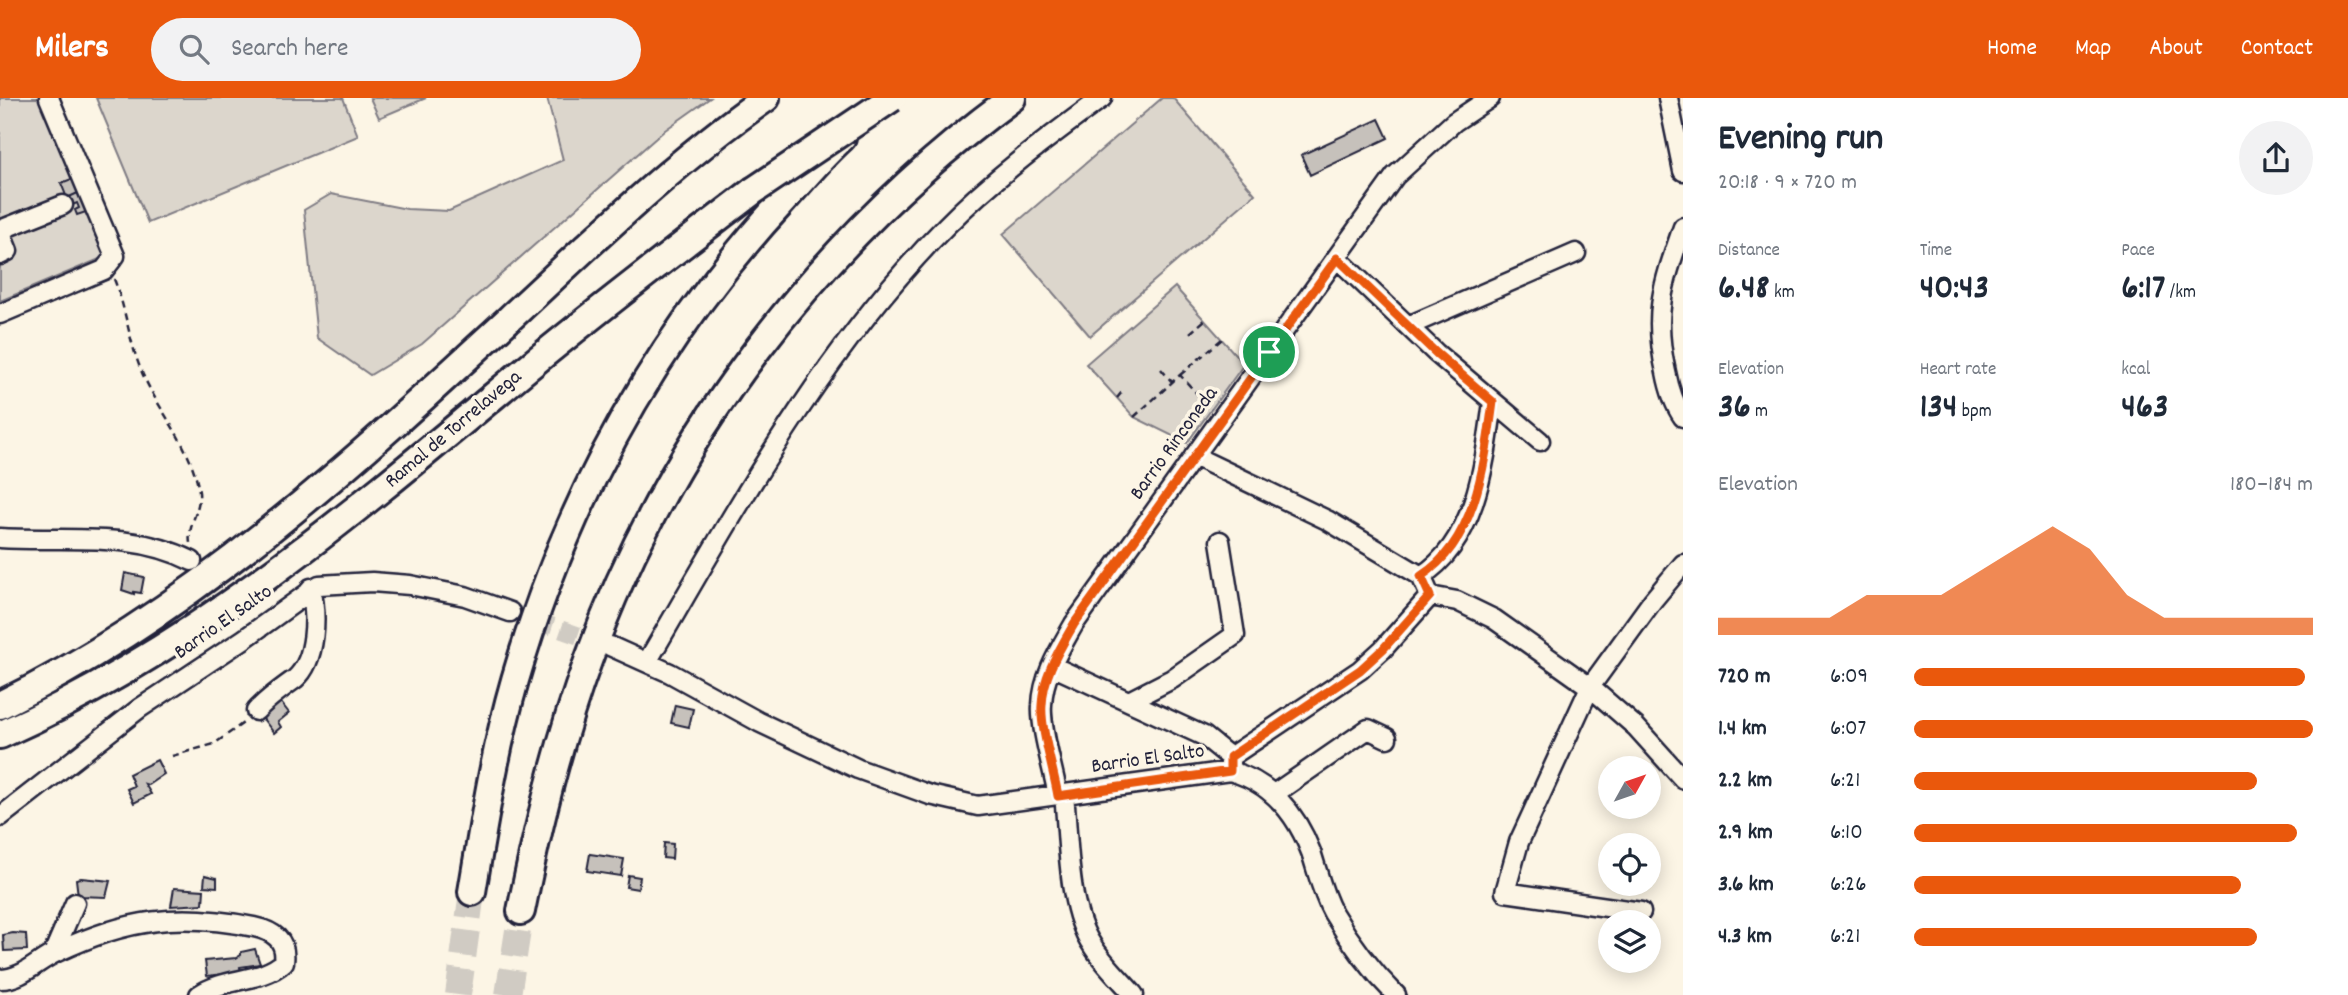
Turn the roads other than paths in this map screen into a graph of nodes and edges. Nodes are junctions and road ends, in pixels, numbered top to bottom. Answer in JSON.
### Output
{"nodes":[{"id":1,"x":49,"y":98,"type":"edge"},
{"id":2,"x":766,"y":98,"type":"edge"},
{"id":3,"x":890,"y":98,"type":"edge"},
{"id":4,"x":1012,"y":98,"type":"edge"},
{"id":5,"x":1102,"y":98,"type":"edge"},
{"id":6,"x":1490,"y":98,"type":"edge"},
{"id":7,"x":1668,"y":98,"type":"edge"},
{"id":8,"x":1683,"y":172,"type":"edge"},
{"id":9,"x":0,"y":220,"type":"edge"},
{"id":10,"x":1683,"y":228,"type":"edge"},
{"id":11,"x":0,"y":230,"type":"edge"},
{"id":12,"x":1576,"y":253,"type":"dead end"},
{"id":13,"x":0,"y":255,"type":"edge"},
{"id":14,"x":1337,"y":258,"type":"junction"},
{"id":15,"x":0,"y":314,"type":"edge"},
{"id":16,"x":1408,"y":326,"type":"junction"},
{"id":17,"x":1493,"y":402,"type":"junction"},
{"id":18,"x":1683,"y":417,"type":"edge"},
{"id":19,"x":1540,"y":441,"type":"dead end"},
{"id":20,"x":1194,"y":456,"type":"junction"},
{"id":21,"x":0,"y":538,"type":"edge"},
{"id":22,"x":1220,"y":541,"type":"dead end"},
{"id":23,"x":192,"y":561,"type":"road end"},
{"id":24,"x":1683,"y":564,"type":"edge"},
{"id":25,"x":1421,"y":576,"type":"junction"},
{"id":26,"x":312,"y":588,"type":"junction"},
{"id":27,"x":1430,"y":596,"type":"junction"},
{"id":28,"x":510,"y":612,"type":"tunnel mouth"},
{"id":29,"x":610,"y":646,"type":"tunnel mouth"},
{"id":30,"x":647,"y":662,"type":"junction"},
{"id":31,"x":1052,"y":666,"type":"junction"},
{"id":32,"x":1590,"y":687,"type":"junction"},
{"id":33,"x":1129,"y":702,"type":"junction"},
{"id":34,"x":0,"y":705,"type":"edge"},
{"id":35,"x":256,"y":711,"type":"road end"},
{"id":36,"x":0,"y":734,"type":"edge"},
{"id":37,"x":1387,"y":738,"type":"dead end"},
{"id":38,"x":1230,"y":764,"type":"junction"},
{"id":39,"x":1683,"y":779,"type":"edge"},
{"id":40,"x":1274,"y":794,"type":"junction"},
{"id":41,"x":1061,"y":796,"type":"junction"},
{"id":42,"x":0,"y":817,"type":"edge"},
{"id":43,"x":472,"y":892,"type":"tunnel mouth"},
{"id":44,"x":75,"y":903,"type":"dead end"},
{"id":45,"x":1627,"y":910,"type":"edge"},
{"id":46,"x":521,"y":911,"type":"tunnel mouth"},
{"id":47,"x":53,"y":954,"type":"junction"},
{"id":48,"x":0,"y":979,"type":"edge"},
{"id":49,"x":199,"y":995,"type":"edge"},
{"id":50,"x":1134,"y":995,"type":"edge"},
{"id":51,"x":1396,"y":995,"type":"edge"}],
"edges":[{"from":1,"to":15,"type":"street"},
{"from":2,"to":34,"type":"highway","name":"Ramal de Torrelavega"},
{"from":3,"to":36,"type":"highway","name":"Ramal de Torrelavega","bridge":true},
{"from":3,"to":43,"type":"highway"},
{"from":4,"to":46,"type":"highway"},
{"from":5,"to":30,"type":"street"},
{"from":6,"to":14,"type":"street","name":"Barrio Rinconeda"},
{"from":7,"to":8,"type":"street"},
{"from":9,"to":11,"type":"street"},
{"from":10,"to":18,"type":"street"},
{"from":11,"to":13,"type":"street"},
{"from":12,"to":16,"type":"street"},
{"from":14,"to":16,"type":"street"},
{"from":14,"to":20,"type":"street","name":"Barrio Rinconeda"},
{"from":16,"to":17,"type":"street"},
{"from":17,"to":19,"type":"street"},
{"from":17,"to":25,"type":"street"},
{"from":20,"to":25,"type":"street"},
{"from":20,"to":31,"type":"street","name":"Barrio Rinconeda"},
{"from":21,"to":23,"type":"street"},
{"from":22,"to":33,"type":"street"},
{"from":24,"to":32,"type":"street"},
{"from":25,"to":27,"type":"street"},
{"from":26,"to":28,"type":"street","name":"Barrio El Salto"},
{"from":26,"to":35,"type":"street"},
{"from":26,"to":42,"type":"street","name":"Barrio El Salto"},
{"from":27,"to":32,"type":"street"},
{"from":27,"to":38,"type":"street"},
{"from":29,"to":30,"type":"street","name":"Barrio El Salto"},
{"from":30,"to":41,"type":"street","name":"Barrio El Salto"},
{"from":31,"to":33,"type":"street"},
{"from":31,"to":41,"type":"street","name":"Barrio Rinconeda"},
{"from":32,"to":39,"type":"street"},
{"from":32,"to":45,"type":"street"},
{"from":33,"to":38,"type":"street"},
{"from":37,"to":40,"type":"street"},
{"from":38,"to":40,"type":"street","name":"Barrio El Salto"},
{"from":38,"to":41,"type":"street","name":"Barrio El Salto"},
{"from":40,"to":51,"type":"street","name":"Barrio El Salto"},
{"from":41,"to":50,"type":"street","name":"Barrio Rinconeda"},
{"from":44,"to":47,"type":"street"},
{"from":47,"to":48,"type":"street"},
{"from":47,"to":49,"type":"street"}]}
